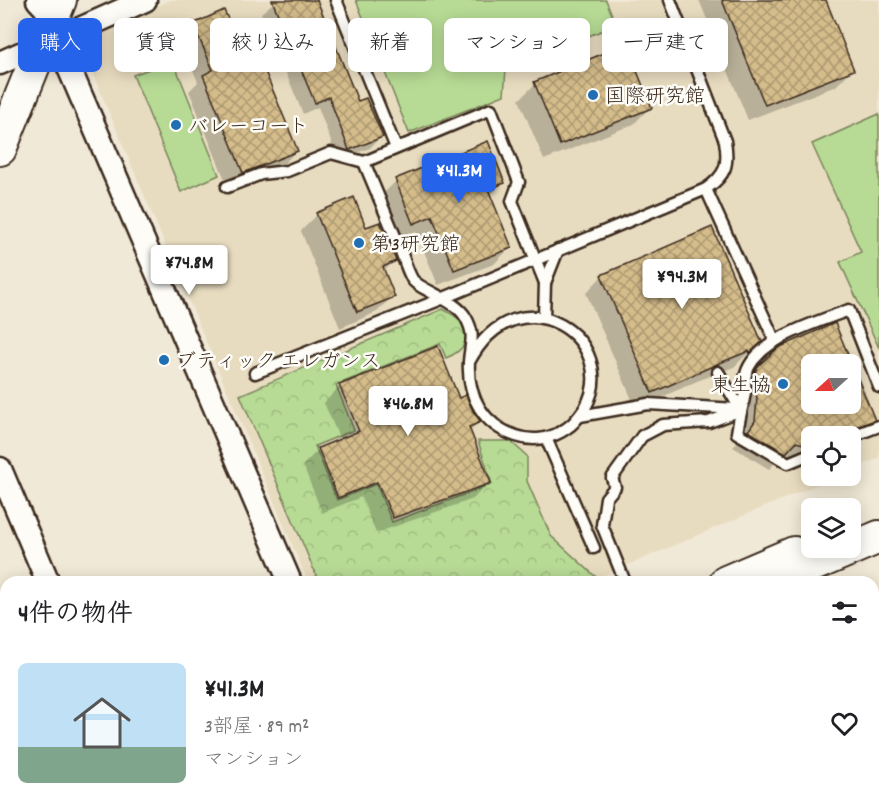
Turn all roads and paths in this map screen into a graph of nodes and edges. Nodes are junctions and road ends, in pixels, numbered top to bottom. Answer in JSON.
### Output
{"nodes":[{"id":1,"x":145,"y":0,"type":"edge"},
{"id":2,"x":336,"y":0,"type":"edge"},
{"id":3,"x":670,"y":0,"type":"edge"},
{"id":4,"x":102,"y":19,"type":"edge"},
{"id":5,"x":18,"y":55,"type":"edge"},
{"id":6,"x":0,"y":63,"type":"edge"},
{"id":7,"x":28,"y":72,"type":"edge"},
{"id":8,"x":71,"y":72,"type":"edge"},
{"id":9,"x":396,"y":148,"type":"junction"},
{"id":10,"x":0,"y":149,"type":"edge"},
{"id":11,"x":364,"y":162,"type":"junction"},
{"id":12,"x":227,"y":187,"type":"dead end"},
{"id":13,"x":706,"y":189,"type":"junction"},
{"id":14,"x":558,"y":250,"type":"junction"},
{"id":15,"x":536,"y":260,"type":"junction"},
{"id":16,"x":545,"y":283,"type":"junction"},
{"id":17,"x":444,"y":298,"type":"junction"},
{"id":18,"x":544,"y":318,"type":"junction"},
{"id":19,"x":775,"y":341,"type":"junction"},
{"id":20,"x":469,"y":362,"type":"junction"},
{"id":21,"x":718,"y":372,"type":"dead end"},
{"id":22,"x":255,"y":373,"type":"dead end"},
{"id":23,"x":879,"y":387,"type":"edge"},
{"id":24,"x":741,"y":410,"type":"junction"},
{"id":25,"x":580,"y":416,"type":"junction"},
{"id":26,"x":879,"y":426,"type":"edge"},
{"id":27,"x":861,"y":433,"type":"edge"},
{"id":28,"x":546,"y":438,"type":"junction"},
{"id":29,"x":801,"y":458,"type":"edge"},
{"id":30,"x":0,"y":469,"type":"edge"},
{"id":31,"x":879,"y":517,"type":"edge"},
{"id":32,"x":861,"y":524,"type":"edge"},
{"id":33,"x":879,"y":537,"type":"edge"},
{"id":34,"x":594,"y":548,"type":"dead end"},
{"id":35,"x":801,"y":550,"type":"edge"},
{"id":36,"x":45,"y":576,"type":"edge"},
{"id":37,"x":287,"y":576,"type":"edge"},
{"id":38,"x":623,"y":576,"type":"edge"},
{"id":39,"x":740,"y":576,"type":"edge"},
{"id":40,"x":787,"y":576,"type":"edge"}],
"edges":[{"from":1,"to":4,"type":"street"},
{"from":2,"to":9,"type":"lane"},
{"from":3,"to":13,"type":"lane"},
{"from":5,"to":6,"type":"street"},
{"from":7,"to":10,"type":"main road"},
{"from":8,"to":37,"type":"street"},
{"from":9,"to":11,"type":"lane"},
{"from":9,"to":15,"type":"lane"},
{"from":11,"to":12,"type":"lane"},
{"from":11,"to":17,"type":"lane"},
{"from":13,"to":14,"type":"lane"},
{"from":13,"to":19,"type":"lane"},
{"from":14,"to":15,"type":"lane"},
{"from":14,"to":16,"type":"lane"},
{"from":15,"to":16,"type":"lane"},
{"from":15,"to":17,"type":"lane"},
{"from":16,"to":18,"type":"lane"},
{"from":17,"to":20,"type":"lane"},
{"from":17,"to":22,"type":"lane"},
{"from":18,"to":20,"type":"lane"},
{"from":18,"to":25,"type":"lane"},
{"from":19,"to":23,"type":"lane"},
{"from":19,"to":24,"type":"lane"},
{"from":20,"to":28,"type":"lane"},
{"from":21,"to":24,"type":"lane"},
{"from":24,"to":25,"type":"lane"},
{"from":24,"to":29,"type":"lane"},
{"from":24,"to":38,"type":"lane"},
{"from":25,"to":28,"type":"lane"},
{"from":26,"to":27,"type":"lane"},
{"from":28,"to":34,"type":"lane"},
{"from":30,"to":36,"type":"street"},
{"from":31,"to":32,"type":"main road"},
{"from":33,"to":40,"type":"main road"},
{"from":35,"to":39,"type":"main road"}]}
